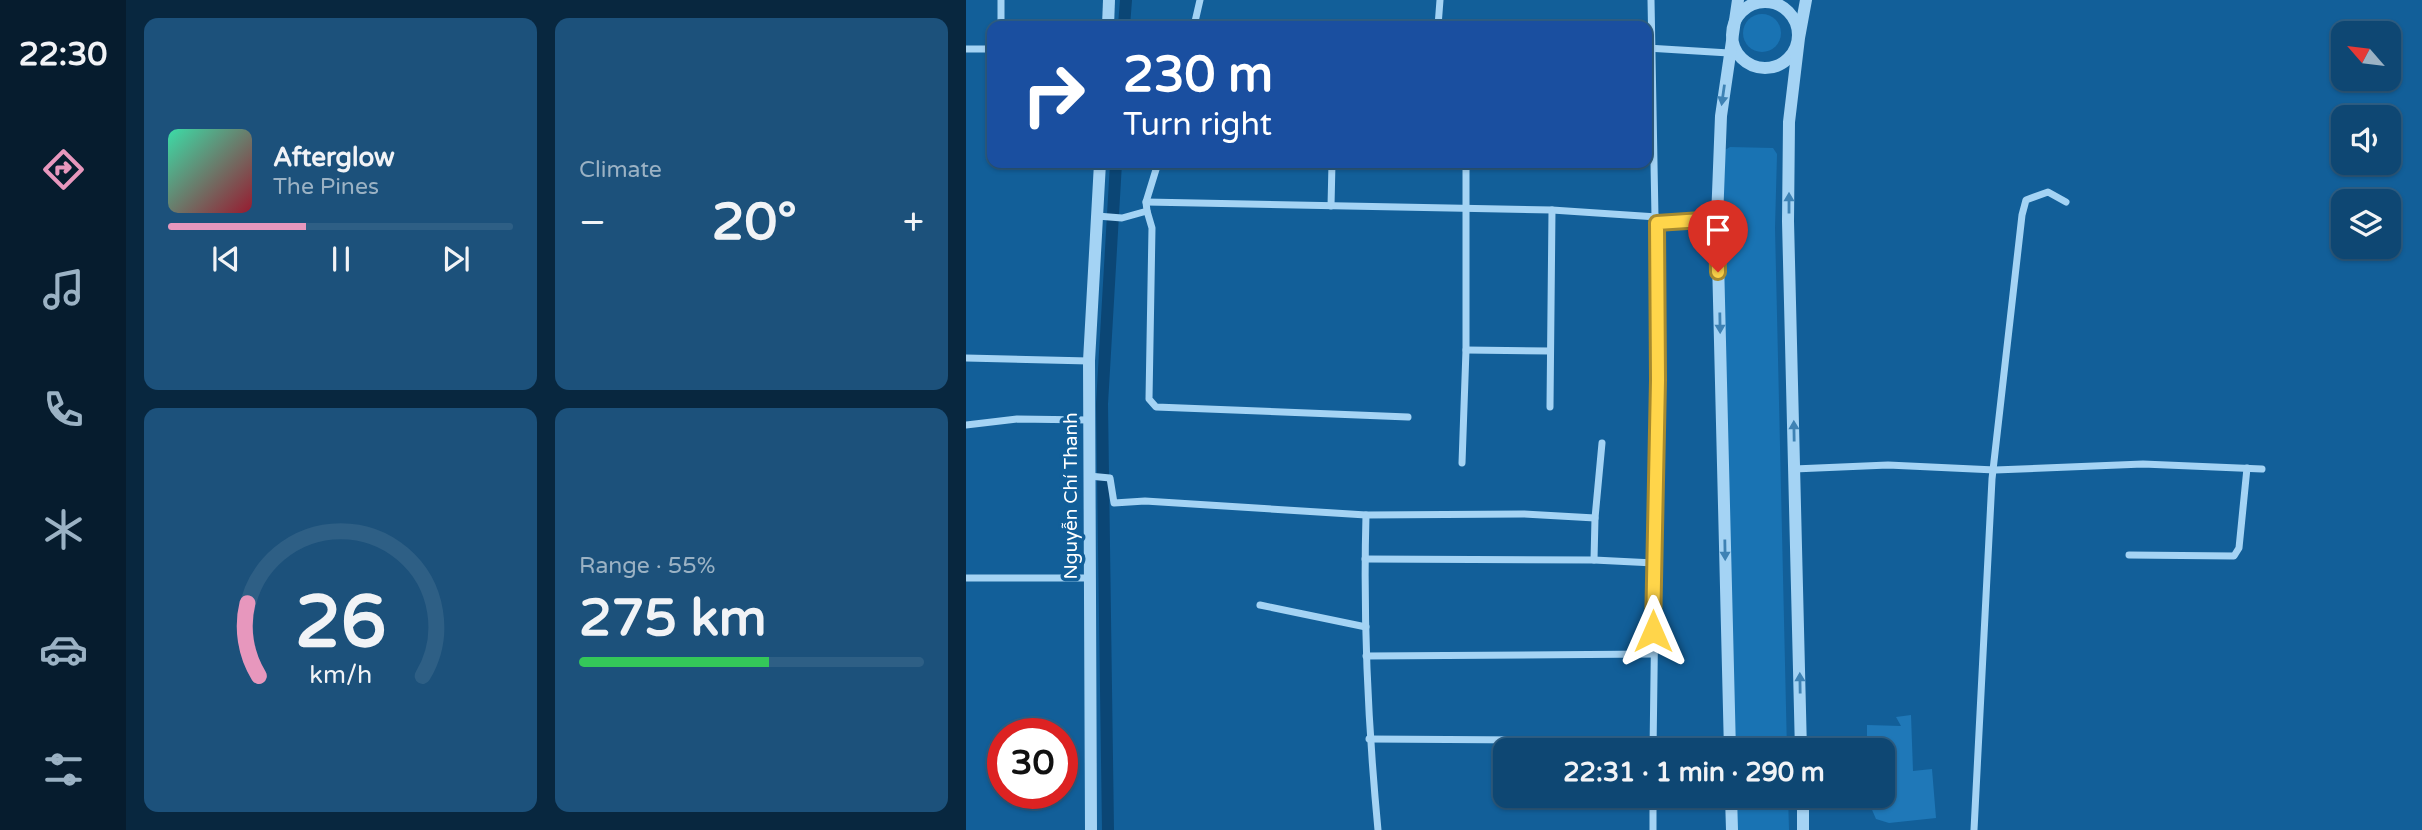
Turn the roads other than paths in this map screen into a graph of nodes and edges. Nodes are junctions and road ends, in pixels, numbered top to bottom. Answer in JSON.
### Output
{"nodes":[{"id":1,"x":1001,"y":0,"type":"edge"},
{"id":2,"x":1109,"y":0,"type":"edge"},
{"id":3,"x":1200,"y":0,"type":"edge"},
{"id":4,"x":1440,"y":0,"type":"edge"},
{"id":5,"x":1651,"y":0,"type":"edge"},
{"id":6,"x":1738,"y":0,"type":"edge"},
{"id":7,"x":1747,"y":0,"type":"edge"},
{"id":8,"x":1797,"y":0,"type":"edge"},
{"id":9,"x":1806,"y":0,"type":"edge"},
{"id":10,"x":1001,"y":21,"type":"edge"},
{"id":11,"x":1108,"y":21,"type":"edge"},
{"id":12,"x":1195,"y":21,"type":"edge"},
{"id":13,"x":1438,"y":21,"type":"edge"},
{"id":14,"x":1651,"y":21,"type":"edge"},
{"id":15,"x":1735,"y":23,"type":"junction"},
{"id":16,"x":1798,"y":32,"type":"junction"},
{"id":17,"x":966,"y":49,"type":"edge"},
{"id":18,"x":987,"y":49,"type":"edge"},
{"id":19,"x":1652,"y":49,"type":"edge"},
{"id":20,"x":1729,"y":53,"type":"junction"},
{"id":21,"x":1652,"y":98,"type":"edge"},
{"id":22,"x":1100,"y":168,"type":"edge"},
{"id":23,"x":1156,"y":168,"type":"edge"},
{"id":24,"x":1332,"y":168,"type":"edge"},
{"id":25,"x":1466,"y":168,"type":"edge"},
{"id":26,"x":1146,"y":202,"type":"junction"},
{"id":27,"x":2066,"y":202,"type":"dead end"},
{"id":28,"x":1331,"y":206,"type":"junction"},
{"id":29,"x":1465,"y":209,"type":"junction"},
{"id":30,"x":1552,"y":210,"type":"junction"},
{"id":31,"x":1147,"y":211,"type":"junction"},
{"id":32,"x":1097,"y":216,"type":"junction"},
{"id":33,"x":1717,"y":219,"type":"junction"},
{"id":34,"x":1657,"y":220,"type":"junction"},
{"id":35,"x":1466,"y":350,"type":"junction"},
{"id":36,"x":1550,"y":351,"type":"junction"},
{"id":37,"x":966,"y":358,"type":"edge"},
{"id":38,"x":1089,"y":361,"type":"junction"},
{"id":39,"x":1550,"y":407,"type":"dead end"},
{"id":40,"x":1408,"y":417,"type":"dead end"},
{"id":41,"x":1089,"y":419,"type":"junction"},
{"id":42,"x":966,"y":425,"type":"edge"},
{"id":43,"x":1602,"y":443,"type":"dead end"},
{"id":44,"x":1462,"y":463,"type":"dead end"},
{"id":45,"x":2247,"y":468,"type":"junction"},
{"id":46,"x":1794,"y":469,"type":"junction"},
{"id":47,"x":2263,"y":469,"type":"dead end"},
{"id":48,"x":1993,"y":470,"type":"junction"},
{"id":49,"x":1093,"y":476,"type":"junction"},
{"id":50,"x":1366,"y":515,"type":"junction"},
{"id":51,"x":1595,"y":518,"type":"junction"},
{"id":52,"x":2129,"y":555,"type":"dead end"},
{"id":53,"x":1365,"y":559,"type":"junction"},
{"id":54,"x":1594,"y":560,"type":"junction"},
{"id":55,"x":1654,"y":563,"type":"junction"},
{"id":56,"x":966,"y":578,"type":"edge"},
{"id":57,"x":1089,"y":578,"type":"junction"},
{"id":58,"x":1260,"y":605,"type":"dead end"},
{"id":59,"x":1366,"y":626,"type":"junction"},
{"id":60,"x":1653,"y":654,"type":"junction"},
{"id":61,"x":1366,"y":656,"type":"junction"},
{"id":62,"x":1653,"y":738,"type":"edge"},
{"id":63,"x":1730,"y":738,"type":"edge"},
{"id":64,"x":1801,"y":738,"type":"edge"},
{"id":65,"x":1369,"y":739,"type":"junction"},
{"id":66,"x":1493,"y":740,"type":"edge"},
{"id":67,"x":1653,"y":808,"type":"edge"},
{"id":68,"x":1731,"y":808,"type":"edge"},
{"id":69,"x":1802,"y":808,"type":"edge"},
{"id":70,"x":1091,"y":830,"type":"edge"},
{"id":71,"x":1378,"y":830,"type":"edge"},
{"id":72,"x":1653,"y":830,"type":"edge"},
{"id":73,"x":1732,"y":830,"type":"edge"},
{"id":74,"x":1803,"y":830,"type":"edge"},
{"id":75,"x":1974,"y":830,"type":"edge"}],
"edges":[{"from":1,"to":10,"type":"street"},
{"from":2,"to":11,"type":"street"},
{"from":3,"to":12,"type":"street"},
{"from":4,"to":13,"type":"street"},
{"from":5,"to":14,"type":"street"},
{"from":6,"to":15,"type":"street"},
{"from":7,"to":15,"type":"street"},
{"from":8,"to":16,"type":"street"},
{"from":9,"to":16,"type":"street"},
{"from":15,"to":16,"type":"street"},
{"from":15,"to":16,"type":"street"},
{"from":15,"to":20,"type":"street"},
{"from":46,"to":16,"type":"street","one_way":true},
{"from":17,"to":18,"type":"street"},
{"from":19,"to":20,"type":"street"},
{"from":20,"to":33,"type":"street","one_way":true},
{"from":21,"to":34,"type":"street"},
{"from":22,"to":32,"type":"street","name":"Nguyễn Chí Thanh"},
{"from":23,"to":26,"type":"street"},
{"from":24,"to":28,"type":"street"},
{"from":25,"to":29,"type":"street"},
{"from":26,"to":28,"type":"street"},
{"from":26,"to":31,"type":"street"},
{"from":27,"to":48,"type":"street"},
{"from":28,"to":29,"type":"street"},
{"from":29,"to":30,"type":"street"},
{"from":29,"to":35,"type":"street"},
{"from":30,"to":34,"type":"street"},
{"from":30,"to":36,"type":"street"},
{"from":31,"to":32,"type":"street"},
{"from":31,"to":40,"type":"street"},
{"from":32,"to":38,"type":"street","name":"Nguyễn Chí Thanh"},
{"from":33,"to":34,"type":"street"},
{"from":33,"to":63,"type":"street","one_way":true},
{"from":34,"to":55,"type":"street"},
{"from":35,"to":36,"type":"street"},
{"from":35,"to":44,"type":"street"},
{"from":36,"to":39,"type":"street"},
{"from":37,"to":38,"type":"street"},
{"from":38,"to":41,"type":"street","name":"Nguyễn Chí Thanh"},
{"from":41,"to":42,"type":"street"},
{"from":41,"to":49,"type":"street","name":"Nguyễn Chí Thanh"},
{"from":43,"to":51,"type":"street"},
{"from":45,"to":47,"type":"street"},
{"from":45,"to":48,"type":"street"},
{"from":45,"to":52,"type":"street"},
{"from":46,"to":48,"type":"street"},
{"from":64,"to":46,"type":"street","one_way":true},
{"from":48,"to":75,"type":"street"},
{"from":49,"to":50,"type":"street"},
{"from":49,"to":57,"type":"street","name":"Nguyễn Chí Thanh"},
{"from":50,"to":51,"type":"street"},
{"from":50,"to":53,"type":"street"},
{"from":51,"to":54,"type":"street"},
{"from":53,"to":54,"type":"street"},
{"from":53,"to":59,"type":"street"},
{"from":54,"to":55,"type":"street"},
{"from":55,"to":60,"type":"street"},
{"from":56,"to":57,"type":"street"},
{"from":57,"to":70,"type":"street","name":"Nguyễn Chí Thanh"},
{"from":58,"to":59,"type":"street"},
{"from":59,"to":61,"type":"street"},
{"from":60,"to":61,"type":"street"},
{"from":60,"to":62,"type":"street"},
{"from":61,"to":65,"type":"street"},
{"from":65,"to":66,"type":"street"},
{"from":65,"to":71,"type":"street"},
{"from":67,"to":72,"type":"street"},
{"from":68,"to":73,"type":"street"},
{"from":69,"to":74,"type":"street"}]}
